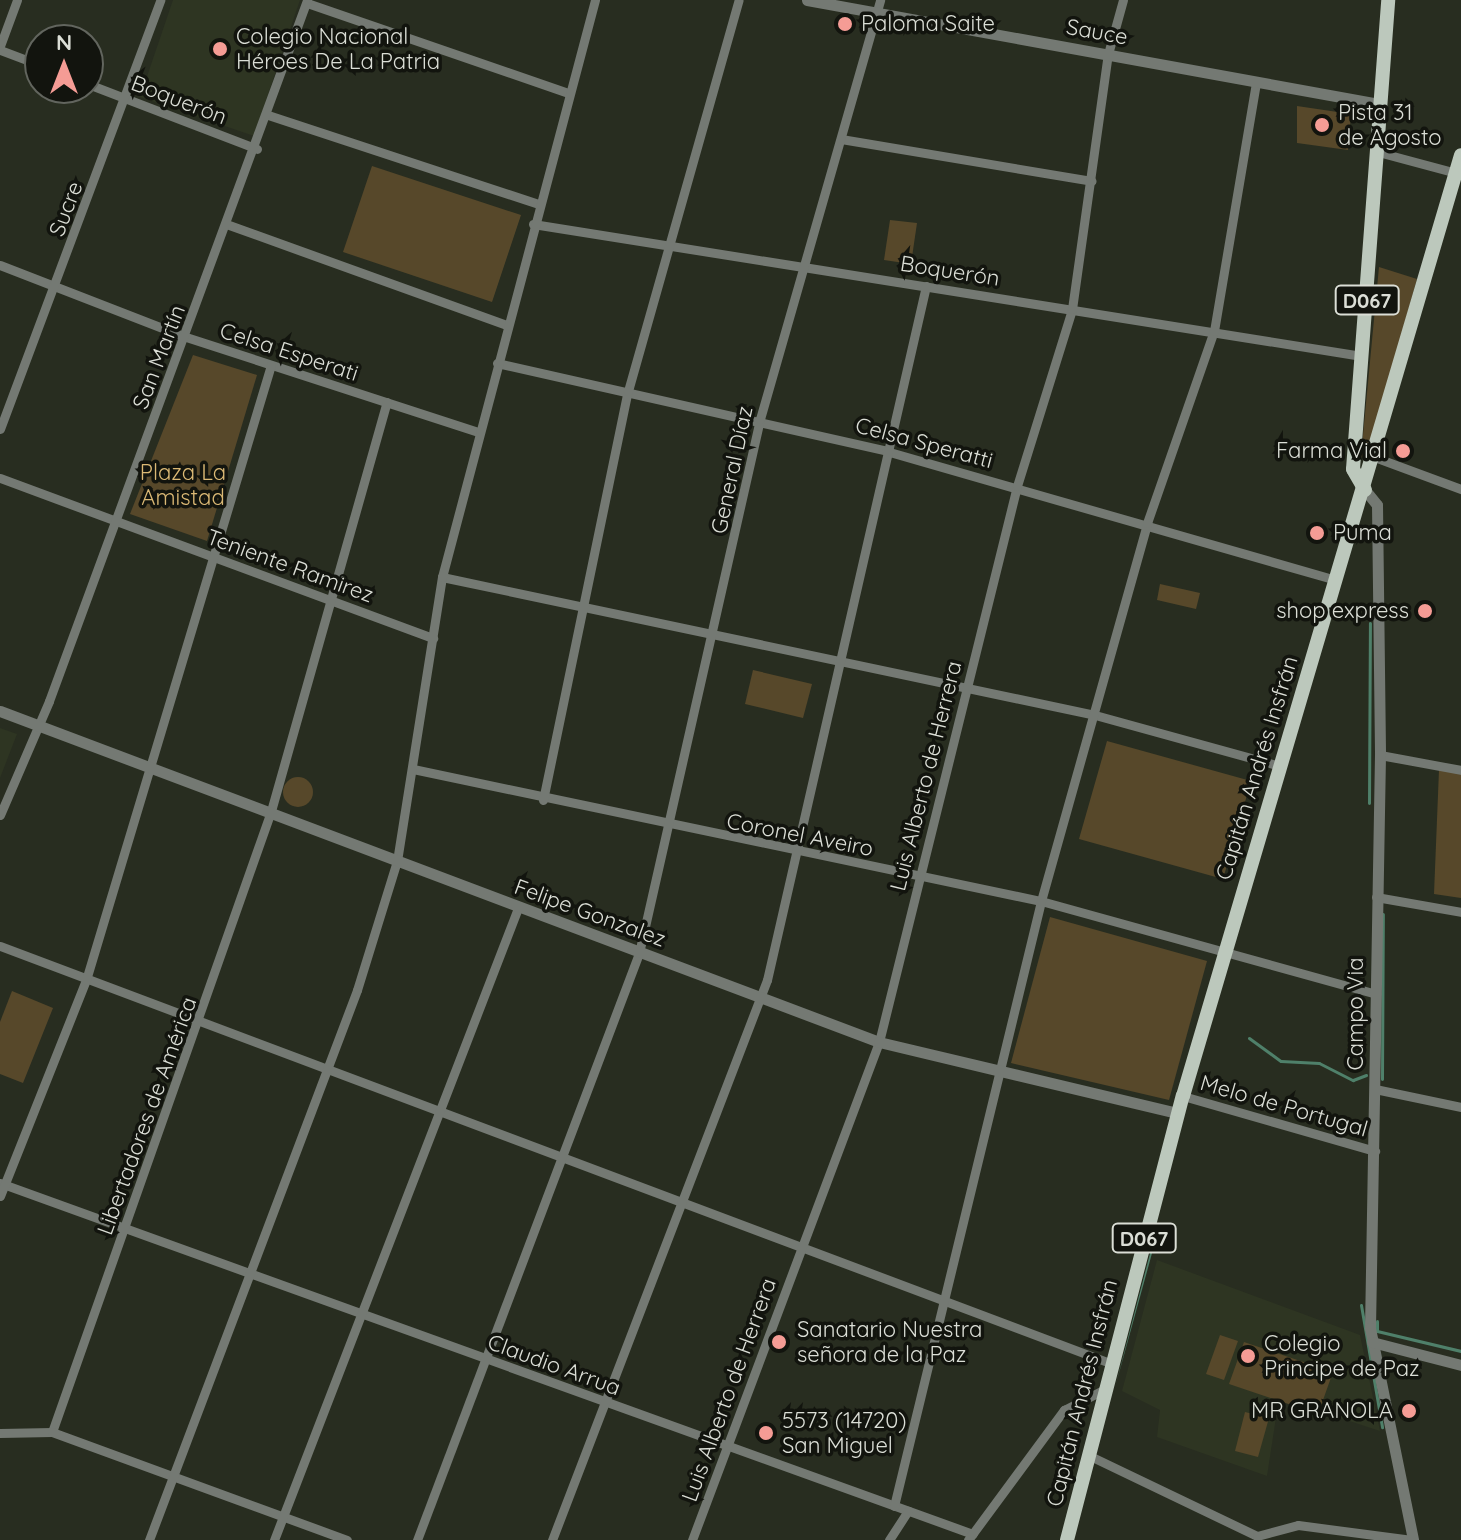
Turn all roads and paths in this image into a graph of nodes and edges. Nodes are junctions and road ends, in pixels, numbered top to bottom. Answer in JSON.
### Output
{"nodes":[{"id":1,"x":17,"y":0,"type":"edge"},
{"id":2,"x":160,"y":0,"type":"edge"},
{"id":3,"x":595,"y":0,"type":"edge"},
{"id":4,"x":739,"y":0,"type":"edge"},
{"id":5,"x":807,"y":0,"type":"edge"},
{"id":6,"x":880,"y":0,"type":"edge"},
{"id":7,"x":1123,"y":0,"type":"edge"},
{"id":8,"x":1388,"y":0,"type":"edge"},
{"id":9,"x":307,"y":1,"type":"edge"},
{"id":10,"x":877,"y":12,"type":"junction"},
{"id":11,"x":0,"y":48,"type":"edge"},
{"id":12,"x":1108,"y":54,"type":"junction"},
{"id":13,"x":24,"y":58,"type":"edge"},
{"id":14,"x":1256,"y":83,"type":"junction"},
{"id":15,"x":104,"y":90,"type":"edge"},
{"id":16,"x":569,"y":93,"type":"junction"},
{"id":17,"x":126,"y":99,"type":"junction"},
{"id":18,"x":1379,"y":104,"type":"junction"},
{"id":19,"x":268,"y":115,"type":"junction"},
{"id":20,"x":841,"y":139,"type":"junction"},
{"id":21,"x":257,"y":149,"type":"junction"},
{"id":22,"x":1378,"y":152,"type":"junction"},
{"id":23,"x":1461,"y":155,"type":"edge"},
{"id":24,"x":1459,"y":173,"type":"edge"},
{"id":25,"x":1091,"y":181,"type":"junction"},
{"id":26,"x":539,"y":201,"type":"junction"},
{"id":27,"x":533,"y":224,"type":"junction"},
{"id":28,"x":229,"y":225,"type":"junction"},
{"id":29,"x":669,"y":245,"type":"junction"},
{"id":30,"x":0,"y":265,"type":"edge"},
{"id":31,"x":804,"y":267,"type":"junction"},
{"id":32,"x":56,"y":286,"type":"junction"},
{"id":33,"x":926,"y":286,"type":"junction"},
{"id":34,"x":1072,"y":309,"type":"junction"},
{"id":35,"x":507,"y":325,"type":"junction"},
{"id":36,"x":1214,"y":331,"type":"junction"},
{"id":37,"x":186,"y":337,"type":"junction"},
{"id":38,"x":1362,"y":356,"type":"junction"},
{"id":39,"x":497,"y":363,"type":"junction"},
{"id":40,"x":271,"y":365,"type":"junction"},
{"id":41,"x":628,"y":391,"type":"junction"},
{"id":42,"x":387,"y":402,"type":"junction"},
{"id":43,"x":760,"y":419,"type":"junction"},
{"id":44,"x":0,"y":429,"type":"edge"},
{"id":45,"x":479,"y":432,"type":"junction"},
{"id":46,"x":886,"y":451,"type":"junction"},
{"id":47,"x":1377,"y":458,"type":"junction"},
{"id":48,"x":0,"y":478,"type":"edge"},
{"id":49,"x":1017,"y":486,"type":"junction"},
{"id":50,"x":1461,"y":489,"type":"edge"},
{"id":51,"x":1365,"y":490,"type":"junction"},
{"id":52,"x":117,"y":521,"type":"junction"},
{"id":53,"x":1147,"y":523,"type":"junction"},
{"id":54,"x":214,"y":557,"type":"junction"},
{"id":55,"x":442,"y":577,"type":"junction"},
{"id":56,"x":1337,"y":580,"type":"junction"},
{"id":57,"x":331,"y":600,"type":"junction"},
{"id":58,"x":585,"y":607,"type":"junction"},
{"id":59,"x":716,"y":635,"type":"junction"},
{"id":60,"x":433,"y":638,"type":"junction"},
{"id":61,"x":836,"y":660,"type":"junction"},
{"id":62,"x":966,"y":689,"type":"junction"},
{"id":63,"x":0,"y":711,"type":"edge"},
{"id":64,"x":1095,"y":715,"type":"junction"},
{"id":65,"x":38,"y":725,"type":"junction"},
{"id":66,"x":1380,"y":755,"type":"junction"},
{"id":67,"x":1280,"y":766,"type":"junction"},
{"id":68,"x":151,"y":769,"type":"junction"},
{"id":69,"x":413,"y":769,"type":"junction"},
{"id":70,"x":1461,"y":770,"type":"edge"},
{"id":71,"x":543,"y":800,"type":"junction"},
{"id":72,"x":271,"y":811,"type":"junction"},
{"id":73,"x":0,"y":815,"type":"edge"},
{"id":74,"x":672,"y":828,"type":"junction"},
{"id":75,"x":793,"y":853,"type":"junction"},
{"id":76,"x":397,"y":861,"type":"junction"},
{"id":77,"x":920,"y":876,"type":"junction"},
{"id":78,"x":1376,"y":897,"type":"junction"},
{"id":79,"x":1041,"y":901,"type":"junction"},
{"id":80,"x":518,"y":908,"type":"junction"},
{"id":81,"x":1461,"y":912,"type":"edge"},
{"id":82,"x":0,"y":946,"type":"edge"},
{"id":83,"x":639,"y":953,"type":"junction"},
{"id":84,"x":1225,"y":953,"type":"junction"},
{"id":85,"x":86,"y":980,"type":"junction"},
{"id":86,"x":1376,"y":994,"type":"junction"},
{"id":87,"x":758,"y":996,"type":"junction"},
{"id":88,"x":201,"y":1024,"type":"junction"},
{"id":89,"x":879,"y":1042,"type":"junction"},
{"id":90,"x":327,"y":1068,"type":"junction"},
{"id":91,"x":1000,"y":1072,"type":"junction"},
{"id":92,"x":1375,"y":1089,"type":"junction"},
{"id":93,"x":1183,"y":1096,"type":"junction"},
{"id":94,"x":1461,"y":1107,"type":"edge"},
{"id":95,"x":439,"y":1109,"type":"junction"},
{"id":96,"x":1178,"y":1113,"type":"junction"},
{"id":97,"x":1375,"y":1151,"type":"junction"},
{"id":98,"x":560,"y":1155,"type":"junction"},
{"id":99,"x":2,"y":1184,"type":"edge"},
{"id":100,"x":0,"y":1196,"type":"edge"},
{"id":101,"x":681,"y":1201,"type":"junction"},
{"id":102,"x":124,"y":1225,"type":"junction"},
{"id":103,"x":800,"y":1248,"type":"junction"},
{"id":104,"x":248,"y":1271,"type":"junction"},
{"id":105,"x":943,"y":1300,"type":"junction"},
{"id":106,"x":362,"y":1313,"type":"junction"},
{"id":107,"x":1372,"y":1342,"type":"junction"},
{"id":108,"x":484,"y":1359,"type":"junction"},
{"id":109,"x":1110,"y":1363,"type":"junction"},
{"id":110,"x":1461,"y":1365,"type":"edge"},
{"id":111,"x":1103,"y":1390,"type":"junction"},
{"id":112,"x":604,"y":1403,"type":"junction"},
{"id":113,"x":52,"y":1432,"type":"junction"},
{"id":114,"x":0,"y":1433,"type":"edge"},
{"id":115,"x":726,"y":1448,"type":"junction"},
{"id":116,"x":1088,"y":1455,"type":"junction"},
{"id":117,"x":174,"y":1477,"type":"junction"},
{"id":118,"x":894,"y":1506,"type":"junction"},
{"id":119,"x":908,"y":1511,"type":"junction"},
{"id":120,"x":285,"y":1517,"type":"junction"},
{"id":121,"x":970,"y":1537,"type":"edge"},
{"id":122,"x":149,"y":1540,"type":"edge"},
{"id":123,"x":274,"y":1540,"type":"edge"},
{"id":124,"x":347,"y":1540,"type":"edge"},
{"id":125,"x":417,"y":1540,"type":"edge"},
{"id":126,"x":552,"y":1540,"type":"edge"},
{"id":127,"x":692,"y":1540,"type":"edge"},
{"id":128,"x":889,"y":1540,"type":"edge"},
{"id":129,"x":1067,"y":1540,"type":"edge"},
{"id":130,"x":1412,"y":1540,"type":"edge"}],
"edges":[{"from":1,"to":11,"type":"street"},
{"from":2,"to":17,"type":"street","name":"Sucre"},
{"from":3,"to":16,"type":"street"},
{"from":4,"to":29,"type":"street"},
{"from":5,"to":10,"type":"street","name":"Sauce"},
{"from":6,"to":10,"type":"street","name":"General Díaz"},
{"from":7,"to":12,"type":"street","name":"Luis Alberto de Herrera"},
{"from":8,"to":18,"type":"main road","number":"D067"},
{"from":9,"to":16,"type":"street"},
{"from":9,"to":19,"type":"street","name":"San Martín"},
{"from":10,"to":12,"type":"street","name":"Sauce"},
{"from":10,"to":20,"type":"street","name":"General Díaz"},
{"from":11,"to":13,"type":"street"},
{"from":12,"to":14,"type":"street","name":"Sauce"},
{"from":12,"to":25,"type":"street","name":"Luis Alberto de Herrera"},
{"from":14,"to":18,"type":"street","name":"Sauce"},
{"from":14,"to":36,"type":"street"},
{"from":15,"to":17,"type":"street","name":"Boquerón"},
{"from":16,"to":26,"type":"street"},
{"from":17,"to":21,"type":"street","name":"Boquerón"},
{"from":17,"to":32,"type":"street","name":"Sucre"},
{"from":18,"to":22,"type":"main road","number":"D067"},
{"from":19,"to":21,"type":"street","name":"San Martín"},
{"from":19,"to":26,"type":"street"},
{"from":20,"to":25,"type":"street"},
{"from":20,"to":31,"type":"street","name":"General Díaz"},
{"from":21,"to":28,"type":"street","name":"San Martín"},
{"from":22,"to":24,"type":"street"},
{"from":22,"to":38,"type":"main road","number":"D067"},
{"from":23,"to":24,"type":"main road","number":"D067"},
{"from":24,"to":47,"type":"main road","number":"D067"},
{"from":25,"to":34,"type":"street","name":"Luis Alberto de Herrera"},
{"from":26,"to":27,"type":"street"},
{"from":27,"to":29,"type":"street","name":"Boquerón"},
{"from":27,"to":35,"type":"street"},
{"from":28,"to":35,"type":"street"},
{"from":28,"to":37,"type":"street","name":"San Martín"},
{"from":29,"to":31,"type":"street","name":"Boquerón"},
{"from":29,"to":41,"type":"street"},
{"from":30,"to":32,"type":"street","name":"Celsa Esperati"},
{"from":31,"to":33,"type":"street","name":"Boquerón"},
{"from":31,"to":43,"type":"street","name":"General Díaz"},
{"from":32,"to":37,"type":"street","name":"Celsa Esperati"},
{"from":32,"to":44,"type":"street","name":"Sucre"},
{"from":33,"to":34,"type":"street","name":"Boquerón"},
{"from":33,"to":46,"type":"street"},
{"from":34,"to":36,"type":"street","name":"Boquerón"},
{"from":34,"to":49,"type":"street","name":"Luis Alberto de Herrera"},
{"from":35,"to":39,"type":"street"},
{"from":36,"to":38,"type":"street","name":"Boquerón"},
{"from":36,"to":53,"type":"street"},
{"from":37,"to":40,"type":"street","name":"Celsa Esperati"},
{"from":37,"to":52,"type":"street","name":"San Martín"},
{"from":38,"to":51,"type":"main road","number":"D067"},
{"from":39,"to":41,"type":"street","name":"Celsa Speratti"},
{"from":39,"to":45,"type":"street"},
{"from":40,"to":42,"type":"street","name":"Celsa Esperati"},
{"from":40,"to":54,"type":"street"},
{"from":41,"to":43,"type":"street","name":"Celsa Speratti"},
{"from":41,"to":58,"type":"street"},
{"from":42,"to":45,"type":"street","name":"Celsa Esperati"},
{"from":42,"to":57,"type":"street","name":"Libertadores de América"},
{"from":43,"to":46,"type":"street","name":"Celsa Speratti"},
{"from":43,"to":59,"type":"street","name":"General Díaz"},
{"from":45,"to":55,"type":"street"},
{"from":46,"to":49,"type":"street","name":"Celsa Speratti"},
{"from":46,"to":61,"type":"street"},
{"from":47,"to":50,"type":"street"},
{"from":47,"to":51,"type":"main road","number":"D067"},
{"from":48,"to":52,"type":"street","name":"Teniente Ramirez"},
{"from":49,"to":53,"type":"street","name":"Celsa Speratti"},
{"from":49,"to":62,"type":"street","name":"Luis Alberto de Herrera"},
{"from":51,"to":56,"type":"main road","name":"Capitán Andrés Insfrán","number":"D067"},
{"from":51,"to":66,"type":"street","name":"Campo Via"},
{"from":52,"to":54,"type":"street","name":"Teniente Ramirez"},
{"from":52,"to":65,"type":"street","name":"San Martín"},
{"from":53,"to":56,"type":"street","name":"Celsa Speratti"},
{"from":53,"to":64,"type":"street"},
{"from":54,"to":57,"type":"street","name":"Teniente Ramirez"},
{"from":54,"to":68,"type":"street"},
{"from":55,"to":58,"type":"street"},
{"from":55,"to":60,"type":"street"},
{"from":56,"to":67,"type":"main road","name":"Capitán Andrés Insfrán","number":"D067"},
{"from":57,"to":60,"type":"street","name":"Teniente Ramirez"},
{"from":57,"to":72,"type":"street","name":"Libertadores de América"},
{"from":58,"to":59,"type":"street"},
{"from":58,"to":71,"type":"street"},
{"from":59,"to":61,"type":"street"},
{"from":59,"to":74,"type":"street","name":"General Díaz"},
{"from":60,"to":69,"type":"street"},
{"from":61,"to":62,"type":"street"},
{"from":61,"to":75,"type":"street"},
{"from":62,"to":64,"type":"street"},
{"from":62,"to":77,"type":"street","name":"Luis Alberto de Herrera"},
{"from":63,"to":65,"type":"street","name":"Felipe Gonzalez"},
{"from":64,"to":67,"type":"street"},
{"from":64,"to":79,"type":"street"},
{"from":65,"to":68,"type":"street","name":"Felipe Gonzalez"},
{"from":65,"to":73,"type":"street","name":"San Martín"},
{"from":66,"to":70,"type":"street"},
{"from":66,"to":78,"type":"street","name":"Campo Via"},
{"from":67,"to":84,"type":"main road","name":"Capitán Andrés Insfrán","number":"D067"},
{"from":68,"to":72,"type":"street","name":"Felipe Gonzalez"},
{"from":68,"to":85,"type":"street"},
{"from":69,"to":71,"type":"street","name":"Coronel Aveiro"},
{"from":69,"to":76,"type":"street"},
{"from":71,"to":74,"type":"street","name":"Coronel Aveiro"},
{"from":72,"to":76,"type":"street","name":"Felipe Gonzalez"},
{"from":72,"to":88,"type":"street","name":"Libertadores de América"},
{"from":74,"to":75,"type":"street","name":"Coronel Aveiro"},
{"from":74,"to":83,"type":"street","name":"General Díaz"},
{"from":75,"to":77,"type":"street","name":"Coronel Aveiro"},
{"from":75,"to":87,"type":"street"},
{"from":76,"to":80,"type":"street","name":"Felipe Gonzalez"},
{"from":76,"to":90,"type":"street"},
{"from":77,"to":79,"type":"street","name":"Coronel Aveiro"},
{"from":77,"to":89,"type":"street","name":"Luis Alberto de Herrera"},
{"from":78,"to":81,"type":"street"},
{"from":78,"to":86,"type":"street","name":"Campo Via"},
{"from":79,"to":84,"type":"street","name":"Coronel Aveiro"},
{"from":79,"to":91,"type":"street"},
{"from":80,"to":83,"type":"street","name":"Felipe Gonzalez"},
{"from":80,"to":95,"type":"street"},
{"from":82,"to":85,"type":"street"},
{"from":83,"to":87,"type":"street","name":"Felipe Gonzalez"},
{"from":83,"to":98,"type":"street","name":"General Díaz"},
{"from":84,"to":86,"type":"street"},
{"from":84,"to":93,"type":"main road","name":"Capitán Andrés Insfrán","number":"D067"},
{"from":85,"to":88,"type":"street"},
{"from":85,"to":99,"type":"street"},
{"from":86,"to":92,"type":"street","name":"Campo Via"},
{"from":87,"to":89,"type":"street","name":"Felipe Gonzalez"},
{"from":87,"to":101,"type":"street"},
{"from":88,"to":90,"type":"street"},
{"from":88,"to":102,"type":"street","name":"Libertadores de América"},
{"from":89,"to":91,"type":"street","name":"Felipe Gonzalez"},
{"from":89,"to":103,"type":"street","name":"Luis Alberto de Herrera"},
{"from":90,"to":95,"type":"street"},
{"from":90,"to":104,"type":"street"},
{"from":91,"to":96,"type":"street","name":"Felipe Gonzalez"},
{"from":91,"to":105,"type":"street"},
{"from":92,"to":94,"type":"street"},
{"from":92,"to":97,"type":"street","name":"Campo Via"},
{"from":93,"to":96,"type":"main road","name":"Capitán Andrés Insfrán","number":"D067"},
{"from":93,"to":97,"type":"street","name":"Melo de Portugal"},
{"from":95,"to":98,"type":"street"},
{"from":95,"to":106,"type":"street"},
{"from":96,"to":109,"type":"main road","name":"Capitán Andrés Insfrán","number":"D067"},
{"from":97,"to":107,"type":"street","name":"Campo Via"},
{"from":98,"to":101,"type":"street"},
{"from":98,"to":108,"type":"street","name":"General Díaz"},
{"from":99,"to":100,"type":"street"},
{"from":99,"to":102,"type":"street","name":"Claudio Arrua"},
{"from":101,"to":103,"type":"street"},
{"from":101,"to":112,"type":"street"},
{"from":102,"to":104,"type":"street","name":"Claudio Arrua"},
{"from":102,"to":113,"type":"street","name":"Libertadores de América"},
{"from":103,"to":105,"type":"street"},
{"from":103,"to":115,"type":"street","name":"Luis Alberto de Herrera"},
{"from":104,"to":106,"type":"street","name":"Claudio Arrua"},
{"from":104,"to":117,"type":"street"},
{"from":105,"to":109,"type":"street"},
{"from":105,"to":118,"type":"street"},
{"from":106,"to":108,"type":"street","name":"Claudio Arrua"},
{"from":106,"to":120,"type":"street"},
{"from":107,"to":110,"type":"street"},
{"from":107,"to":130,"type":"street","name":"Campo Via"},
{"from":108,"to":112,"type":"street","name":"Claudio Arrua"},
{"from":108,"to":125,"type":"street","name":"General Díaz"},
{"from":109,"to":111,"type":"main road","name":"Capitán Andrés Insfrán","number":"D067"},
{"from":111,"to":116,"type":"main road","name":"Capitán Andrés Insfrán","number":"D067"},
{"from":111,"to":121,"type":"street"},
{"from":112,"to":115,"type":"street","name":"Claudio Arrua"},
{"from":112,"to":126,"type":"street"},
{"from":113,"to":114,"type":"street"},
{"from":113,"to":117,"type":"street"},
{"from":115,"to":118,"type":"street","name":"Claudio Arrua"},
{"from":115,"to":127,"type":"street","name":"Luis Alberto de Herrera"},
{"from":116,"to":129,"type":"main road","name":"Capitán Andrés Insfrán","number":"D067"},
{"from":116,"to":130,"type":"street"},
{"from":117,"to":120,"type":"street"},
{"from":117,"to":122,"type":"street"},
{"from":118,"to":119,"type":"street","name":"Claudio Arrua"},
{"from":119,"to":121,"type":"street","name":"Claudio Arrua"},
{"from":119,"to":128,"type":"street"},
{"from":120,"to":123,"type":"street"},
{"from":120,"to":124,"type":"street"}]}
